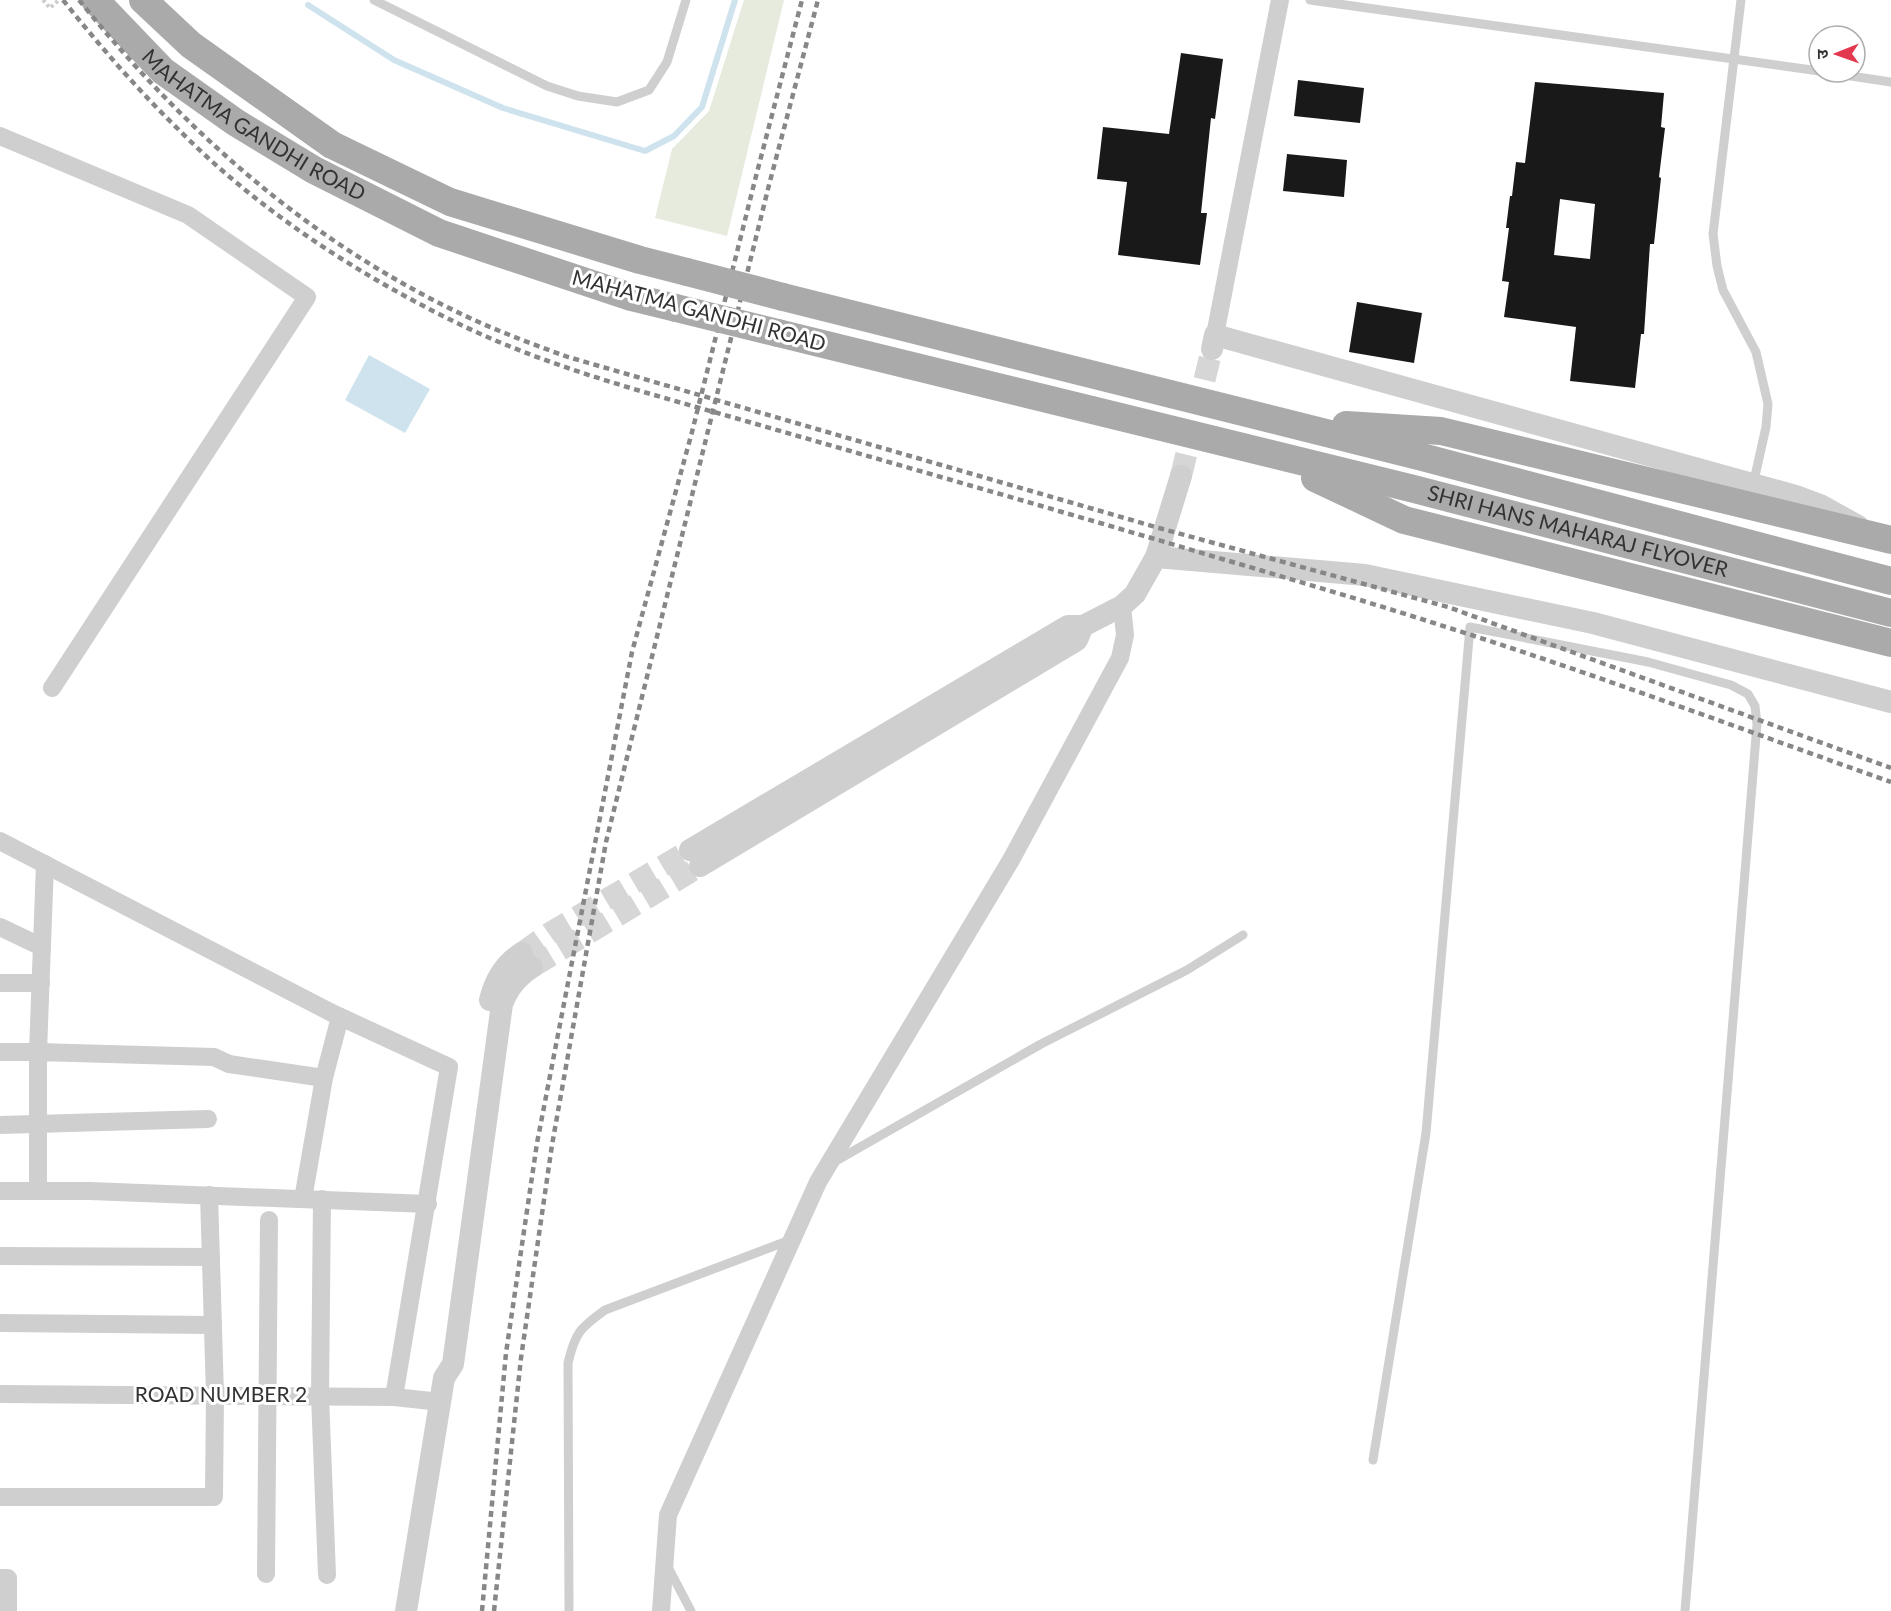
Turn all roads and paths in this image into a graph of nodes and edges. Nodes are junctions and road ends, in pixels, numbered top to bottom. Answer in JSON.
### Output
{"nodes":[{"id":1,"x":43,"y":0,"type":"edge"},
{"id":2,"x":59,"y":0,"type":"edge"},
{"id":3,"x":95,"y":0,"type":"edge"},
{"id":4,"x":143,"y":0,"type":"edge"},
{"id":5,"x":374,"y":0,"type":"edge"},
{"id":6,"x":686,"y":0,"type":"edge"},
{"id":7,"x":1280,"y":0,"type":"edge"},
{"id":8,"x":1310,"y":0,"type":"edge"},
{"id":9,"x":1741,"y":0,"type":"edge"},
{"id":10,"x":1734,"y":59,"type":"junction"},
{"id":11,"x":1807,"y":69,"type":"edge"},
{"id":12,"x":1867,"y":78,"type":"edge"},
{"id":13,"x":1891,"y":82,"type":"edge"},
{"id":14,"x":0,"y":136,"type":"edge"},
{"id":15,"x":1214,"y":342,"type":"joint"},
{"id":16,"x":1269,"y":419,"type":"junction"},
{"id":17,"x":1264,"y":453,"type":"junction"},
{"id":18,"x":1181,"y":476,"type":"tunnel mouth"},
{"id":19,"x":1753,"y":485,"type":"junction"},
{"id":20,"x":1883,"y":538,"type":"edge"},
{"id":21,"x":1155,"y":557,"type":"junction"},
{"id":22,"x":1891,"y":581,"type":"edge"},
{"id":23,"x":1122,"y":606,"type":"junction"},
{"id":24,"x":1891,"y":613,"type":"edge"},
{"id":25,"x":1891,"y":643,"type":"edge"},
{"id":26,"x":52,"y":688,"type":"dead end"},
{"id":27,"x":1891,"y":702,"type":"edge"},
{"id":28,"x":0,"y":841,"type":"edge"},
{"id":29,"x":695,"y":858,"type":"tunnel mouth"},
{"id":30,"x":45,"y":864,"type":"junction"},
{"id":31,"x":0,"y":927,"type":"edge"},
{"id":32,"x":1244,"y":935,"type":"dead end"},
{"id":33,"x":42,"y":946,"type":"junction"},
{"id":34,"x":527,"y":960,"type":"tunnel mouth"},
{"id":35,"x":0,"y":983,"type":"edge"},
{"id":36,"x":40,"y":983,"type":"junction"},
{"id":37,"x":340,"y":1017,"type":"junction"},
{"id":38,"x":0,"y":1052,"type":"edge"},
{"id":39,"x":38,"y":1052,"type":"junction"},
{"id":40,"x":324,"y":1077,"type":"junction"},
{"id":41,"x":208,"y":1119,"type":"dead end"},
{"id":42,"x":0,"y":1125,"type":"edge"},
{"id":43,"x":38,"y":1125,"type":"junction"},
{"id":44,"x":828,"y":1166,"type":"junction"},
{"id":45,"x":0,"y":1191,"type":"edge"},
{"id":46,"x":38,"y":1191,"type":"junction"},
{"id":47,"x":209,"y":1195,"type":"junction"},
{"id":48,"x":303,"y":1199,"type":"junction"},
{"id":49,"x":322,"y":1199,"type":"junction"},
{"id":50,"x":428,"y":1204,"type":"junction"},
{"id":51,"x":269,"y":1220,"type":"dead end"},
{"id":52,"x":792,"y":1239,"type":"junction"},
{"id":53,"x":0,"y":1256,"type":"edge"},
{"id":54,"x":211,"y":1257,"type":"junction"},
{"id":55,"x":0,"y":1323,"type":"edge"},
{"id":56,"x":213,"y":1325,"type":"junction"},
{"id":57,"x":0,"y":1394,"type":"edge"},
{"id":58,"x":215,"y":1395,"type":"junction"},
{"id":59,"x":267,"y":1396,"type":"junction"},
{"id":60,"x":320,"y":1396,"type":"junction"},
{"id":61,"x":394,"y":1397,"type":"junction"},
{"id":62,"x":441,"y":1402,"type":"junction"},
{"id":63,"x":1373,"y":1460,"type":"dead end"},
{"id":64,"x":0,"y":1497,"type":"edge"},
{"id":65,"x":664,"y":1559,"type":"junction"},
{"id":66,"x":266,"y":1574,"type":"dead end"},
{"id":67,"x":327,"y":1575,"type":"dead end"},
{"id":68,"x":0,"y":1578,"type":"edge"},
{"id":69,"x":8,"y":1611,"type":"edge"},
{"id":70,"x":406,"y":1611,"type":"edge"},
{"id":71,"x":569,"y":1611,"type":"edge"},
{"id":72,"x":661,"y":1611,"type":"edge"},
{"id":73,"x":691,"y":1611,"type":"edge"},
{"id":74,"x":1685,"y":1611,"type":"edge"}],
"edges":[{"from":1,"to":2,"type":"path"},
{"from":3,"to":17,"type":"main road","name":"MAHATMA GANDHI ROAD","bridge":true},
{"from":4,"to":16,"type":"main road","name":"MAHATMA GANDHI ROAD","bridge":true},
{"from":5,"to":6,"type":"lane"},
{"from":7,"to":15,"type":"street"},
{"from":8,"to":10,"type":"lane"},
{"from":9,"to":10,"type":"lane"},
{"from":10,"to":11,"type":"lane"},
{"from":10,"to":19,"type":"lane"},
{"from":12,"to":13,"type":"lane"},
{"from":14,"to":26,"type":"street"},
{"from":15,"to":19,"type":"street"},
{"from":16,"to":20,"type":"main road"},
{"from":16,"to":22,"type":"main road","name":"SHRI HANS MAHARAJ FLYOVER"},
{"from":17,"to":24,"type":"main road","name":"SHRI HANS MAHARAJ FLYOVER"},
{"from":17,"to":25,"type":"main road"},
{"from":18,"to":21,"type":"street"},
{"from":19,"to":20,"type":"street"},
{"from":21,"to":23,"type":"street"},
{"from":21,"to":27,"type":"street"},
{"from":23,"to":29,"type":"street"},
{"from":23,"to":44,"type":"street"},
{"from":28,"to":30,"type":"street"},
{"from":30,"to":33,"type":"street"},
{"from":30,"to":37,"type":"street"},
{"from":31,"to":33,"type":"street"},
{"from":32,"to":44,"type":"lane"},
{"from":33,"to":36,"type":"street"},
{"from":34,"to":62,"type":"street"},
{"from":35,"to":36,"type":"street"},
{"from":36,"to":39,"type":"street"},
{"from":37,"to":40,"type":"street"},
{"from":37,"to":50,"type":"street"},
{"from":38,"to":39,"type":"street"},
{"from":39,"to":40,"type":"street"},
{"from":39,"to":43,"type":"street"},
{"from":40,"to":48,"type":"street"},
{"from":41,"to":43,"type":"street"},
{"from":42,"to":43,"type":"street"},
{"from":43,"to":46,"type":"street"},
{"from":44,"to":52,"type":"street"},
{"from":45,"to":46,"type":"street"},
{"from":46,"to":47,"type":"street"},
{"from":47,"to":48,"type":"street"},
{"from":47,"to":54,"type":"street"},
{"from":48,"to":49,"type":"street"},
{"from":49,"to":50,"type":"street"},
{"from":49,"to":60,"type":"street"},
{"from":50,"to":61,"type":"street"},
{"from":51,"to":59,"type":"street"},
{"from":52,"to":65,"type":"street"},
{"from":52,"to":71,"type":"lane"},
{"from":53,"to":54,"type":"street"},
{"from":54,"to":56,"type":"street"},
{"from":55,"to":56,"type":"street"},
{"from":56,"to":58,"type":"street"},
{"from":57,"to":58,"type":"street","name":"ROAD NUMBER 2"},
{"from":58,"to":59,"type":"street","name":"ROAD NUMBER 2"},
{"from":58,"to":64,"type":"street"},
{"from":59,"to":60,"type":"street","name":"ROAD NUMBER 2"},
{"from":59,"to":66,"type":"street"},
{"from":60,"to":61,"type":"street","name":"ROAD NUMBER 2"},
{"from":60,"to":67,"type":"street"},
{"from":61,"to":62,"type":"street","name":"ROAD NUMBER 2"},
{"from":62,"to":70,"type":"street"},
{"from":63,"to":74,"type":"lane"},
{"from":65,"to":72,"type":"street"},
{"from":65,"to":73,"type":"lane"},
{"from":68,"to":69,"type":"street"}]}
